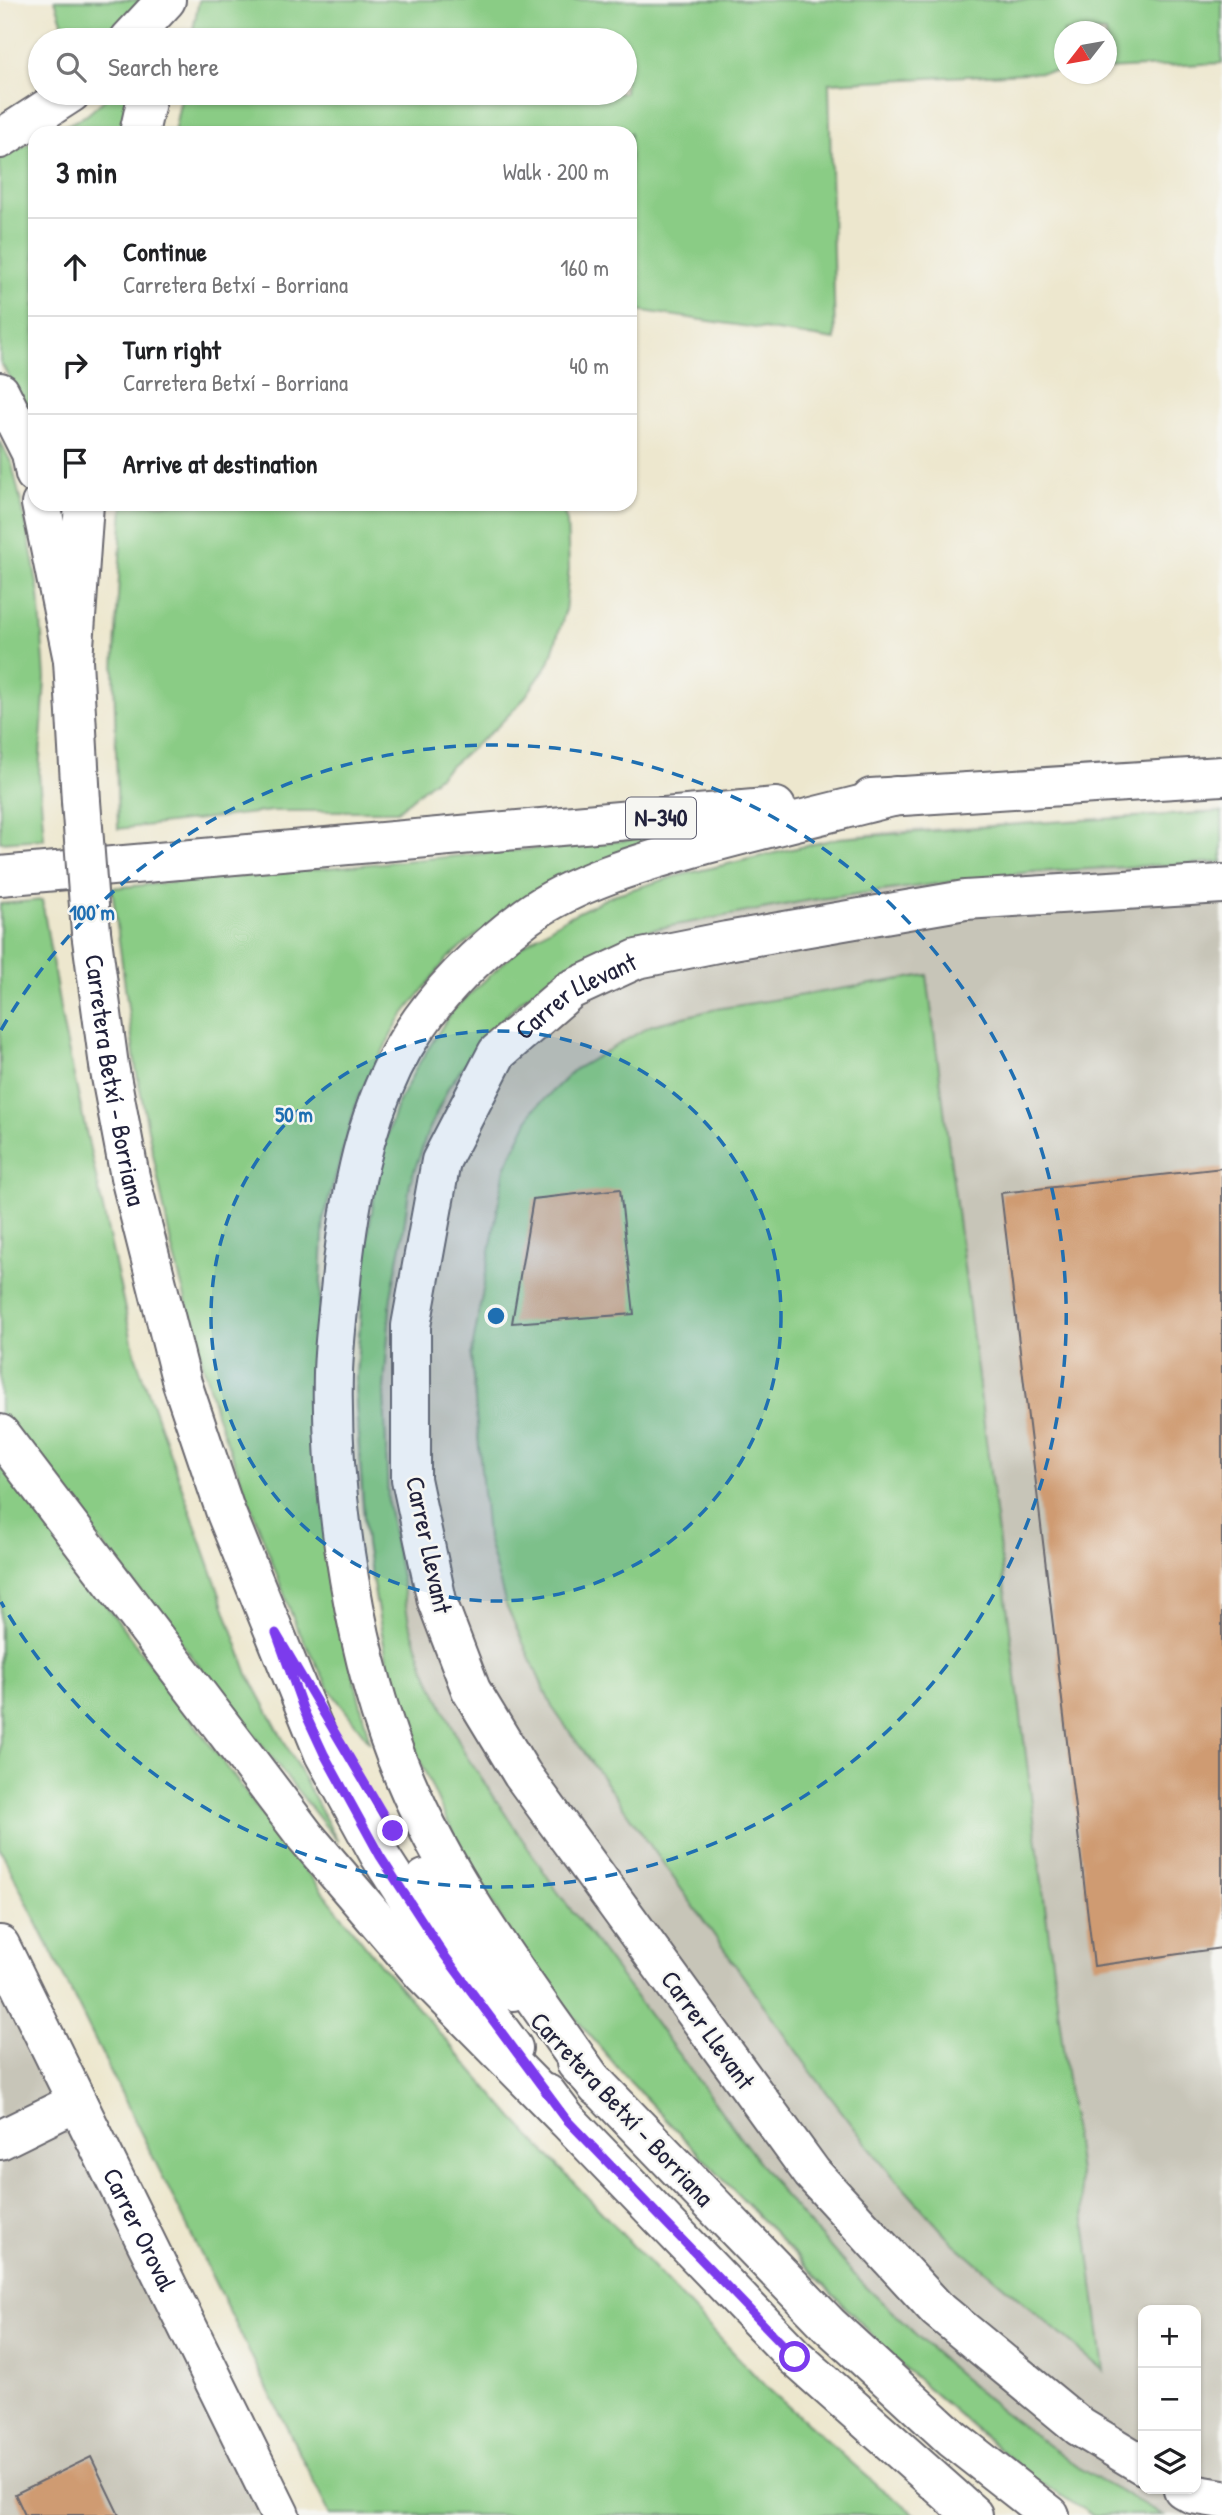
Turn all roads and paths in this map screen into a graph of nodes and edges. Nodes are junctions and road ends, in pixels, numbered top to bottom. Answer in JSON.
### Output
{"nodes":[{"id":1,"x":167,"y":0,"type":"edge"},
{"id":2,"x":140,"y":28,"type":"edge"},
{"id":3,"x":162,"y":28,"type":"edge"},
{"id":4,"x":52,"y":105,"type":"edge"},
{"id":5,"x":145,"y":105,"type":"edge"},
{"id":6,"x":141,"y":126,"type":"edge"},
{"id":7,"x":0,"y":139,"type":"edge"},
{"id":8,"x":0,"y":392,"type":"edge"},
{"id":9,"x":28,"y":447,"type":"edge"},
{"id":10,"x":42,"y":511,"type":"edge"},
{"id":11,"x":84,"y":511,"type":"edge"},
{"id":12,"x":73,"y":660,"type":"junction"},
{"id":13,"x":1222,"y":776,"type":"edge"},
{"id":14,"x":896,"y":796,"type":"junction"},
{"id":15,"x":0,"y":876,"type":"edge"},
{"id":16,"x":1222,"y":884,"type":"edge"},
{"id":17,"x":0,"y":1434,"type":"edge"},
{"id":18,"x":276,"y":1633,"type":"junction"},
{"id":19,"x":0,"y":1945,"type":"edge"},
{"id":20,"x":597,"y":2087,"type":"junction"},
{"id":21,"x":77,"y":2102,"type":"junction"},
{"id":22,"x":566,"y":2119,"type":"junction"},
{"id":23,"x":0,"y":2140,"type":"edge"},
{"id":24,"x":1138,"y":2462,"type":"edge"},
{"id":25,"x":1192,"y":2494,"type":"edge"},
{"id":26,"x":1222,"y":2499,"type":"edge"},
{"id":27,"x":280,"y":2515,"type":"edge"},
{"id":28,"x":973,"y":2515,"type":"edge"},
{"id":29,"x":1050,"y":2515,"type":"edge"}],
"edges":[{"from":1,"to":2,"type":"main road"},
{"from":1,"to":3,"type":"main road"},
{"from":4,"to":7,"type":"main road"},
{"from":5,"to":6,"type":"main road"},
{"from":8,"to":9,"type":"main road"},
{"from":10,"to":12,"type":"main road"},
{"from":11,"to":12,"type":"main road","name":"Carretera Betxí - Borriana"},
{"from":12,"to":18,"type":"main road","name":"Carretera Betxí - Borriana","bridge":true},
{"from":13,"to":14,"type":"main road","number":"N-340"},
{"from":14,"to":15,"type":"main road","number":"N-340"},
{"from":14,"to":20,"type":"main road"},
{"from":16,"to":24,"type":"main road","name":"Carrer Llevant"},
{"from":17,"to":22,"type":"main road"},
{"from":18,"to":20,"type":"main road","name":"Carretera Betxí - Borriana"},
{"from":18,"to":22,"type":"main road","name":"Carretera Betxí - Borriana"},
{"from":19,"to":21,"type":"main road","name":"Carrer Oroval"},
{"from":20,"to":29,"type":"main road","name":"Carretera Betxí - Borriana"},
{"from":21,"to":23,"type":"main road"},
{"from":21,"to":27,"type":"main road","name":"Carrer Oroval"},
{"from":22,"to":28,"type":"main road","name":"Carretera Betxí - Borriana"},
{"from":25,"to":26,"type":"main road"}]}
